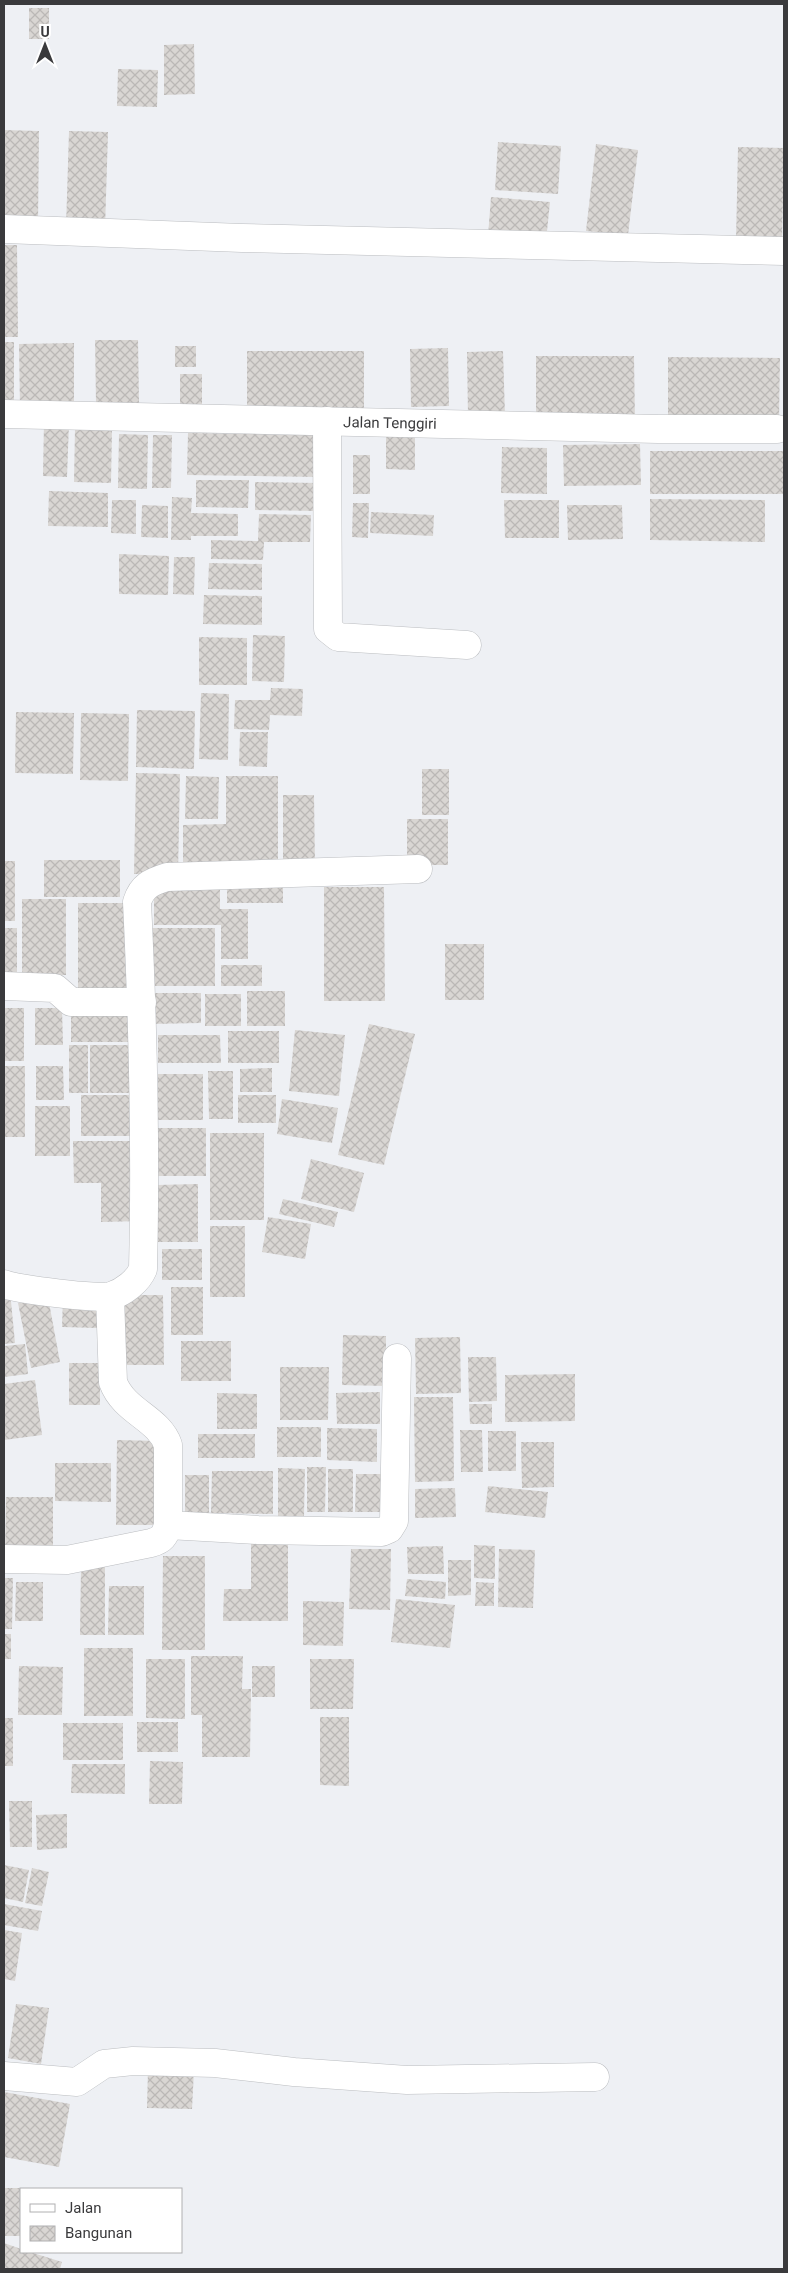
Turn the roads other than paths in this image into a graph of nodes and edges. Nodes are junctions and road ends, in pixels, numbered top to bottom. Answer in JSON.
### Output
{"nodes":[{"id":1,"x":4,"y":229,"type":"edge"},
{"id":2,"x":784,"y":251,"type":"edge"},
{"id":3,"x":4,"y":414,"type":"edge"},
{"id":4,"x":327,"y":422,"type":"junction"},
{"id":5,"x":777,"y":429,"type":"dead end"},
{"id":6,"x":467,"y":645,"type":"dead end"},
{"id":7,"x":418,"y":869,"type":"dead end"},
{"id":8,"x":4,"y":986,"type":"edge"},
{"id":9,"x":142,"y":1002,"type":"junction"},
{"id":10,"x":4,"y":1284,"type":"edge"},
{"id":11,"x":110,"y":1297,"type":"junction"},
{"id":12,"x":397,"y":1358,"type":"dead end"},
{"id":13,"x":168,"y":1525,"type":"junction"},
{"id":14,"x":4,"y":1559,"type":"edge"},
{"id":15,"x":4,"y":2076,"type":"edge"},
{"id":16,"x":595,"y":2077,"type":"dead end"}],
"edges":[{"from":1,"to":2,"type":"street"},
{"from":3,"to":4,"type":"street","name":"Jalan Tenggiri"},
{"from":4,"to":5,"type":"street","name":"Jalan Tenggiri"},
{"from":4,"to":6,"type":"street"},
{"from":7,"to":9,"type":"street"},
{"from":8,"to":9,"type":"street"},
{"from":9,"to":11,"type":"street"},
{"from":10,"to":11,"type":"street"},
{"from":11,"to":13,"type":"street"},
{"from":12,"to":13,"type":"street"},
{"from":13,"to":14,"type":"street"},
{"from":15,"to":16,"type":"street"}]}
